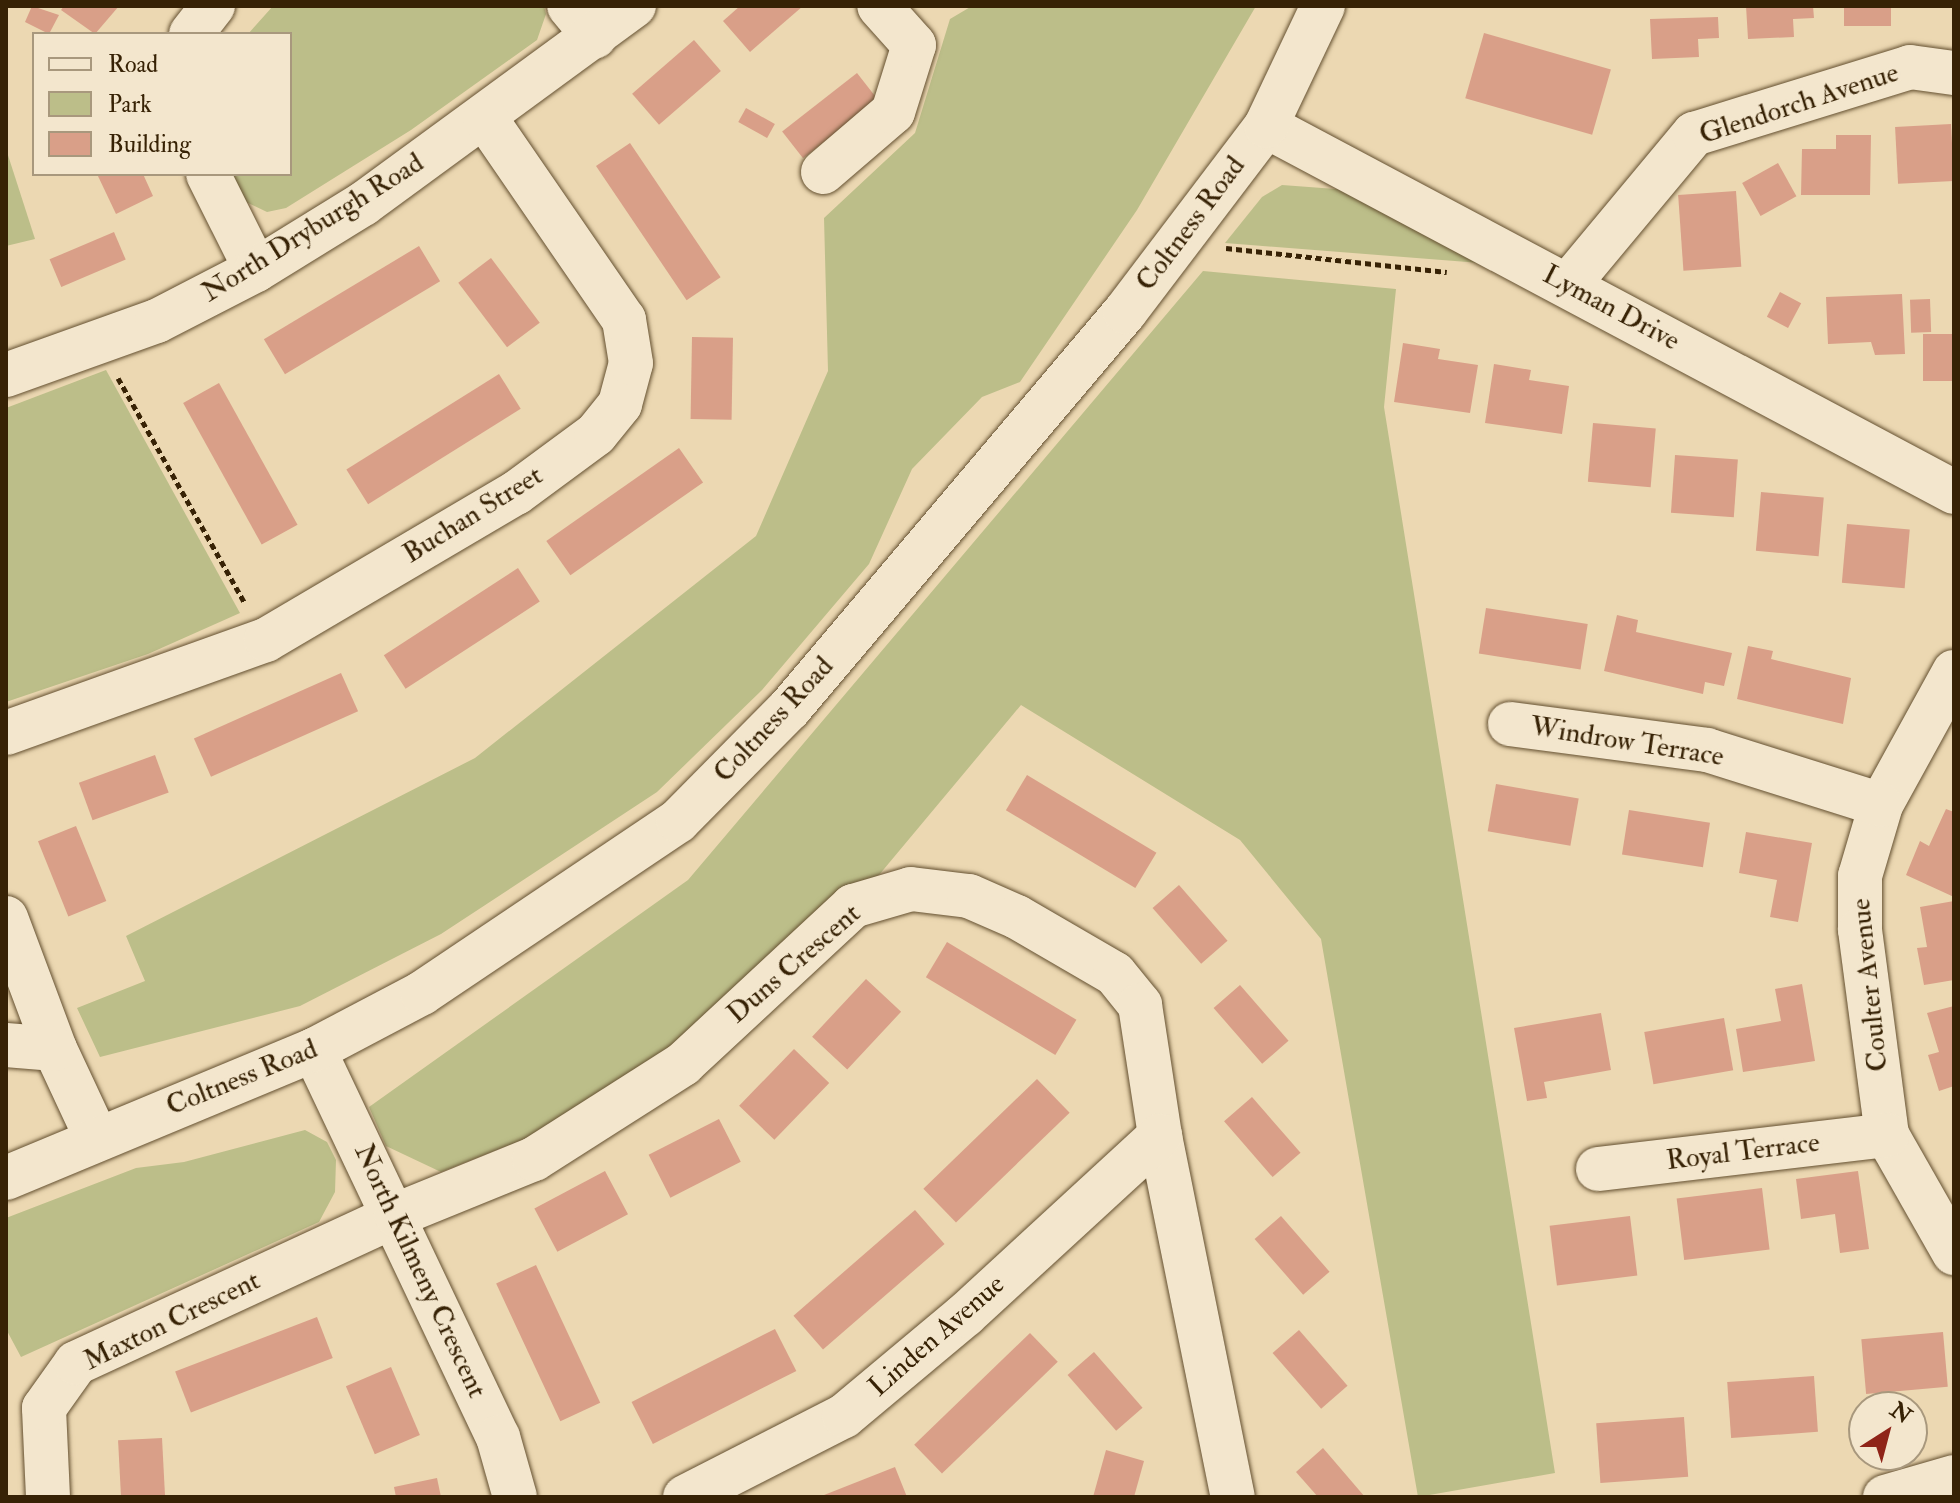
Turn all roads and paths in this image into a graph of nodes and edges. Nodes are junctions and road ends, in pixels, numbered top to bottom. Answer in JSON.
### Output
{"nodes":[{"id":1,"x":213,"y":6,"type":"edge"},
{"id":2,"x":634,"y":6,"type":"edge"},
{"id":3,"x":879,"y":6,"type":"edge"},
{"id":4,"x":1323,"y":6,"type":"edge"},
{"id":5,"x":582,"y":22,"type":"edge"},
{"id":6,"x":193,"y":32,"type":"edge"},
{"id":7,"x":1954,"y":73,"type":"edge"},
{"id":8,"x":485,"y":118,"type":"junction"},
{"id":9,"x":1266,"y":126,"type":"junction"},
{"id":10,"x":823,"y":172,"type":"dead end"},
{"id":11,"x":209,"y":176,"type":"edge"},
{"id":12,"x":1177,"y":243,"type":"junction"},
{"id":13,"x":256,"y":270,"type":"junction"},
{"id":14,"x":1461,"y":273,"type":"dead end"},
{"id":15,"x":1568,"y":285,"type":"junction"},
{"id":16,"x":98,"y":343,"type":"junction"},
{"id":17,"x":6,"y":375,"type":"edge"},
{"id":18,"x":1954,"y":492,"type":"edge"},
{"id":19,"x":266,"y":640,"type":"junction"},
{"id":20,"x":1954,"y":672,"type":"edge"},
{"id":21,"x":1510,"y":724,"type":"dead end"},
{"id":22,"x":6,"y":733,"type":"edge"},
{"id":23,"x":1881,"y":805,"type":"junction"},
{"id":24,"x":6,"y":918,"type":"edge"},
{"id":25,"x":6,"y":1045,"type":"edge"},
{"id":26,"x":55,"y":1049,"type":"junction"},
{"id":27,"x":314,"y":1050,"type":"junction"},
{"id":28,"x":1887,"y":1135,"type":"junction"},
{"id":29,"x":1160,"y":1136,"type":"junction"},
{"id":30,"x":96,"y":1137,"type":"junction"},
{"id":31,"x":1598,"y":1169,"type":"dead end"},
{"id":32,"x":6,"y":1178,"type":"edge"},
{"id":33,"x":396,"y":1215,"type":"junction"},
{"id":34,"x":1954,"y":1253,"type":"edge"},
{"id":35,"x":1954,"y":1477,"type":"edge"},
{"id":36,"x":48,"y":1497,"type":"edge"},
{"id":37,"x":515,"y":1497,"type":"edge"},
{"id":38,"x":685,"y":1497,"type":"edge"},
{"id":39,"x":1233,"y":1497,"type":"edge"},
{"id":40,"x":1885,"y":1497,"type":"edge"}],
"edges":[{"from":1,"to":6,"type":"street"},
{"from":2,"to":5,"type":"street","name":"North Dryburgh Road"},
{"from":3,"to":10,"type":"street"},
{"from":4,"to":9,"type":"street","name":"Coltness Road"},
{"from":5,"to":8,"type":"street","name":"North Dryburgh Road"},
{"from":7,"to":15,"type":"street","name":"Glendorch Avenue"},
{"from":8,"to":13,"type":"street","name":"North Dryburgh Road"},
{"from":8,"to":19,"type":"street","name":"Buchan Street"},
{"from":9,"to":12,"type":"street","name":"Coltness Road"},
{"from":9,"to":15,"type":"street","name":"Lyman Drive"},
{"from":11,"to":13,"type":"street"},
{"from":12,"to":14,"type":"path"},
{"from":12,"to":27,"type":"street","name":"Coltness Road"},
{"from":13,"to":16,"type":"street","name":"North Dryburgh Road"},
{"from":15,"to":18,"type":"street","name":"Lyman Drive"},
{"from":16,"to":17,"type":"street","name":"North Dryburgh Road"},
{"from":16,"to":19,"type":"path"},
{"from":19,"to":22,"type":"street","name":"Buchan Street"},
{"from":20,"to":23,"type":"street","name":"Coulter Avenue"},
{"from":21,"to":23,"type":"street","name":"Windrow Terrace"},
{"from":23,"to":28,"type":"street","name":"Coulter Avenue"},
{"from":24,"to":26,"type":"street"},
{"from":25,"to":26,"type":"street"},
{"from":26,"to":30,"type":"street"},
{"from":27,"to":30,"type":"street","name":"Coltness Road"},
{"from":27,"to":33,"type":"street","name":"North Kilmeny Crescent"},
{"from":28,"to":31,"type":"street","name":"Royal Terrace"},
{"from":28,"to":34,"type":"street","name":"Coulter Avenue"},
{"from":29,"to":33,"type":"street","name":"Duns Crescent"},
{"from":29,"to":38,"type":"street","name":"Linden Avenue"},
{"from":29,"to":39,"type":"street","name":"Duns Crescent"},
{"from":30,"to":32,"type":"street","name":"Coltness Road"},
{"from":33,"to":36,"type":"street","name":"Maxton Crescent"},
{"from":33,"to":37,"type":"street","name":"North Kilmeny Crescent"},
{"from":35,"to":40,"type":"street"}]}
